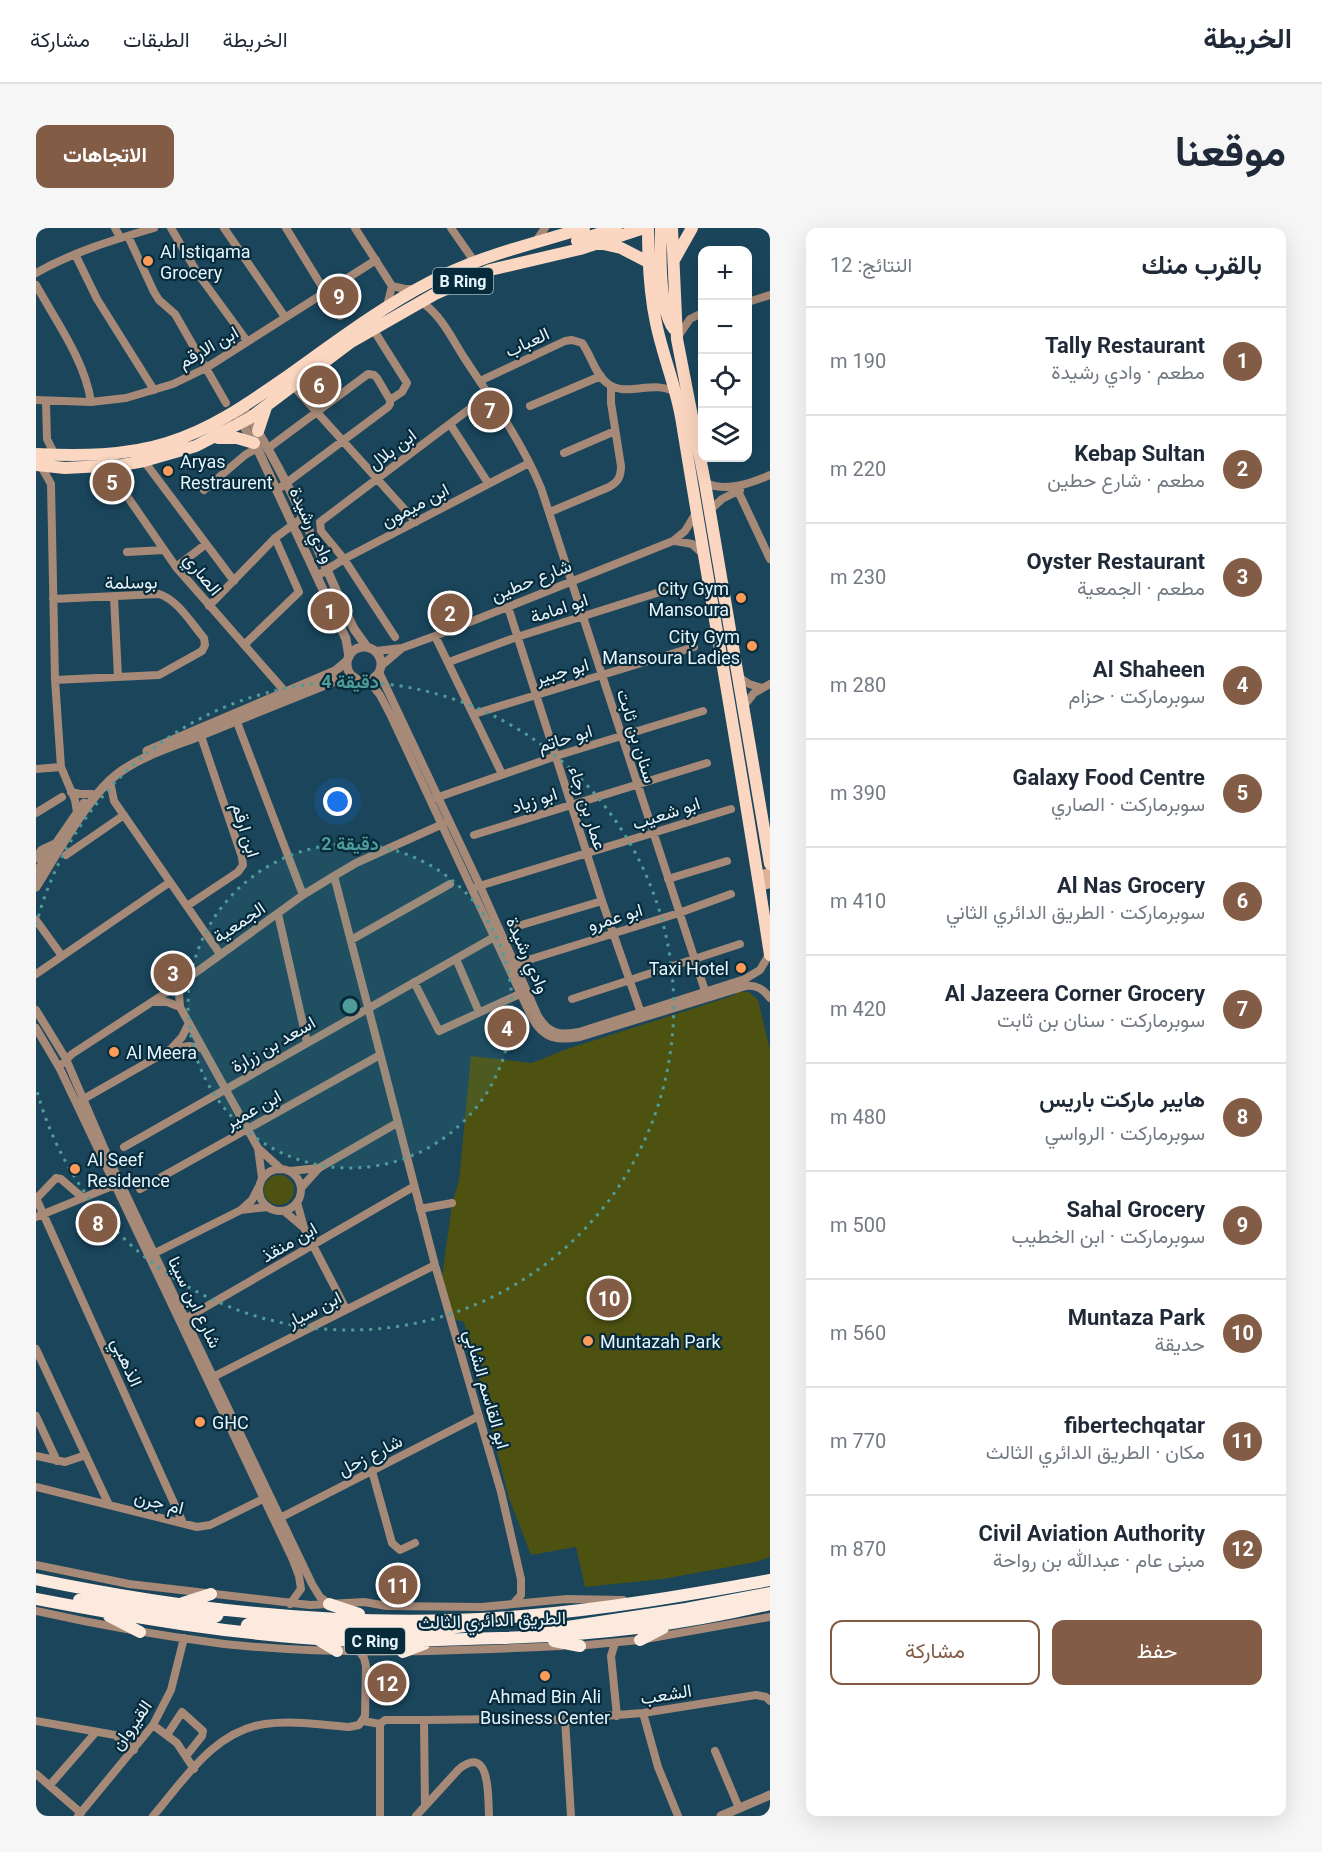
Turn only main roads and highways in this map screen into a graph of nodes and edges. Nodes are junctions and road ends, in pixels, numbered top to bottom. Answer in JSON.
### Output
{"nodes":[{"id":1,"x":584,"y":228,"type":"edge"},
{"id":2,"x":616,"y":228,"type":"edge"},
{"id":3,"x":646,"y":228,"type":"edge"},
{"id":4,"x":661,"y":228,"type":"edge"},
{"id":5,"x":672,"y":228,"type":"edge"},
{"id":6,"x":692,"y":228,"type":"edge"},
{"id":7,"x":562,"y":230,"type":"edge"},
{"id":8,"x":598,"y":243,"type":"junction"},
{"id":9,"x":537,"y":258,"type":"junction"},
{"id":10,"x":673,"y":261,"type":"junction"},
{"id":11,"x":648,"y":262,"type":"junction"},
{"id":12,"x":419,"y":295,"type":"junction"},
{"id":13,"x":676,"y":334,"type":"junction"},
{"id":14,"x":266,"y":406,"type":"junction"},
{"id":15,"x":211,"y":439,"type":"junction"},
{"id":16,"x":36,"y":454,"type":"edge"},
{"id":17,"x":38,"y":466,"type":"edge"},
{"id":18,"x":703,"y":511,"type":"junction"},
{"id":19,"x":768,"y":848,"type":"edge"},
{"id":20,"x":770,"y":864,"type":"edge"},
{"id":21,"x":764,"y":879,"type":"edge"},
{"id":22,"x":770,"y":954,"type":"edge"},
{"id":23,"x":36,"y":1579,"type":"edge"},
{"id":24,"x":770,"y":1580,"type":"edge"},
{"id":25,"x":770,"y":1593,"type":"edge"},
{"id":26,"x":211,"y":1594,"type":"road end"},
{"id":27,"x":36,"y":1599,"type":"edge"},
{"id":28,"x":178,"y":1604,"type":"junction"},
{"id":29,"x":329,"y":1604,"type":"road end"},
{"id":30,"x":766,"y":1606,"type":"edge"},
{"id":31,"x":220,"y":1610,"type":"junction"},
{"id":32,"x":100,"y":1611,"type":"junction"},
{"id":33,"x":522,"y":1616,"type":"junction"},
{"id":34,"x":375,"y":1619,"type":"junction"},
{"id":35,"x":671,"y":1624,"type":"junction"},
{"id":36,"x":140,"y":1632,"type":"road end"},
{"id":37,"x":245,"y":1632,"type":"junction"},
{"id":38,"x":316,"y":1638,"type":"junction"},
{"id":39,"x":502,"y":1638,"type":"junction"},
{"id":40,"x":535,"y":1638,"type":"junction"},
{"id":41,"x":433,"y":1640,"type":"junction"},
{"id":42,"x":640,"y":1640,"type":"road end"},
{"id":43,"x":580,"y":1646,"type":"road end"},
{"id":44,"x":337,"y":1651,"type":"road end"},
{"id":45,"x":402,"y":1652,"type":"road end"}],
"edges":[{"from":1,"to":7,"type":"main road","number":"B Ring"},
{"from":2,"to":9,"type":"main road"},
{"from":3,"to":8,"type":"main road","number":"B Ring"},
{"from":3,"to":11,"type":"main road"},
{"from":4,"to":13,"type":"main road"},
{"from":5,"to":10,"type":"main road"},
{"from":6,"to":10,"type":"main road"},
{"from":7,"to":12,"type":"main road","number":"B Ring"},
{"from":8,"to":9,"type":"main road","number":"B Ring"},
{"from":8,"to":11,"type":"main road"},
{"from":9,"to":12,"type":"main road","number":"B Ring"},
{"from":10,"to":13,"type":"main road"},
{"from":11,"to":18,"type":"main road"},
{"from":12,"to":14,"type":"main road","number":"B Ring"},
{"from":12,"to":16,"type":"main road","number":"B Ring"},
{"from":13,"to":18,"type":"main road"},
{"from":14,"to":15,"type":"main road","number":"B Ring"},
{"from":14,"to":15,"type":"main road"},
{"from":15,"to":17,"type":"main road","number":"B Ring"},
{"from":18,"to":19,"type":"main road"},
{"from":18,"to":21,"type":"main road"},
{"from":19,"to":20,"type":"main road"},
{"from":21,"to":22,"type":"main road"},
{"from":23,"to":28,"type":"highway","name":"الطريق الدائري الثالث","number":"C Ring"},
{"from":24,"to":33,"type":"highway","name":"الطريق الدائري الثالث","number":"C Ring"},
{"from":25,"to":39,"type":"highway"},
{"from":26,"to":28,"type":"highway"},
{"from":27,"to":31,"type":"highway"},
{"from":27,"to":32,"type":"highway","name":"الطريق الدائري الثالث","number":"C Ring"},
{"from":28,"to":31,"type":"highway","name":"الطريق الدائري الثالث","number":"C Ring"},
{"from":29,"to":34,"type":"highway"},
{"from":30,"to":35,"type":"highway","name":"الطريق الدائري الثالث","number":"C Ring"},
{"from":31,"to":34,"type":"highway","name":"الطريق الدائري الثالث","number":"C Ring"},
{"from":32,"to":36,"type":"highway"},
{"from":32,"to":37,"type":"highway","name":"الطريق الدائري الثالث","number":"C Ring"},
{"from":33,"to":34,"type":"highway","name":"الطريق الدائري الثالث","number":"C Ring"},
{"from":33,"to":37,"type":"highway"},
{"from":35,"to":40,"type":"highway","name":"الطريق الدائري الثالث","number":"C Ring"},
{"from":35,"to":42,"type":"highway"},
{"from":37,"to":38,"type":"highway","name":"الطريق الدائري الثالث","number":"C Ring"},
{"from":38,"to":41,"type":"highway","name":"الطريق الدائري الثالث","number":"C Ring"},
{"from":38,"to":44,"type":"highway"},
{"from":39,"to":40,"type":"highway","name":"الطريق الدائري الثالث","number":"C Ring"},
{"from":39,"to":41,"type":"highway","name":"الطريق الدائري الثالث","number":"C Ring"},
{"from":40,"to":43,"type":"highway"},
{"from":41,"to":45,"type":"highway"}]}
